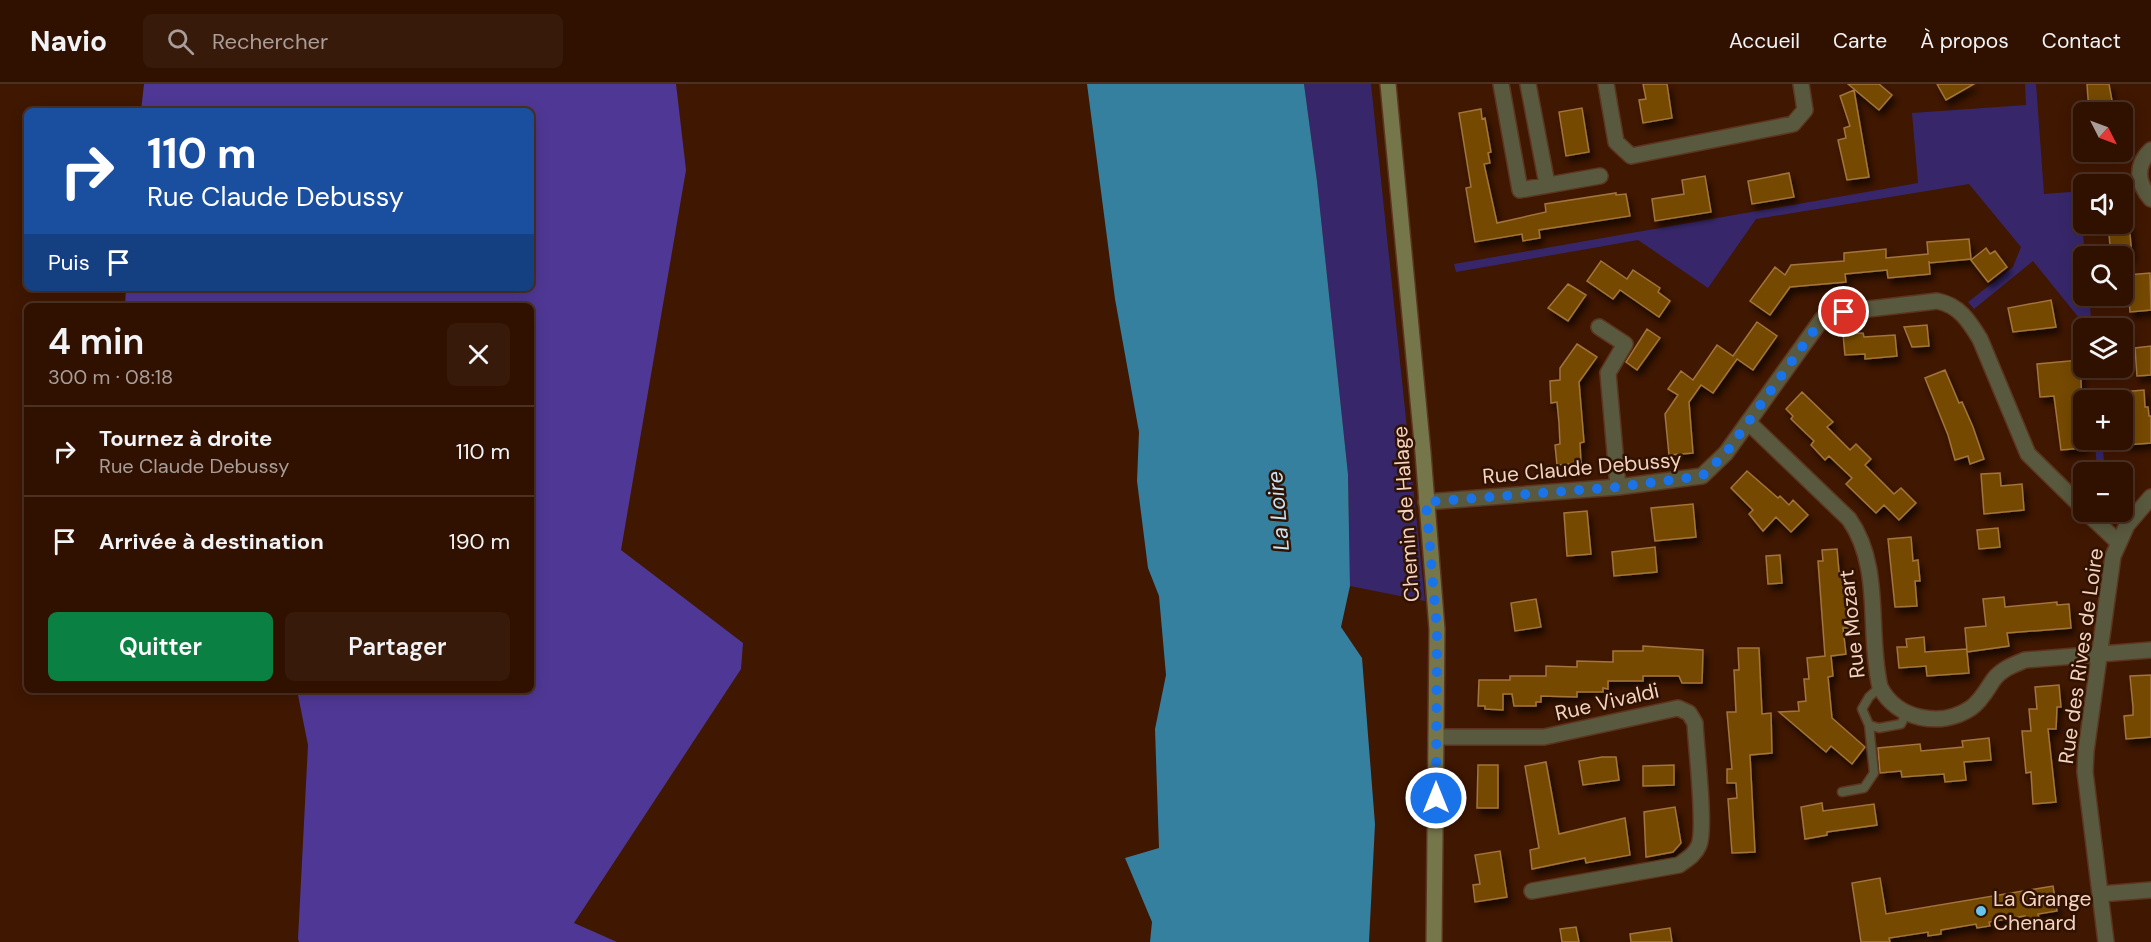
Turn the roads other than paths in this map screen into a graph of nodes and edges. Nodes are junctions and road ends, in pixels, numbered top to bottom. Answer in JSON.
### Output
{"nodes":[{"id":1,"x":1388,"y":84,"type":"edge"},
{"id":2,"x":1502,"y":84,"type":"edge"},
{"id":3,"x":1528,"y":84,"type":"edge"},
{"id":4,"x":1606,"y":84,"type":"edge"},
{"id":5,"x":1801,"y":84,"type":"edge"},
{"id":6,"x":2151,"y":150,"type":"edge"},
{"id":7,"x":1600,"y":176,"type":"dead end"},
{"id":8,"x":1547,"y":184,"type":"junction"},
{"id":9,"x":2151,"y":199,"type":"edge"},
{"id":10,"x":1599,"y":327,"type":"dead end"},
{"id":11,"x":1748,"y":422,"type":"junction"},
{"id":12,"x":1618,"y":487,"type":"junction"},
{"id":13,"x":2151,"y":497,"type":"edge"},
{"id":14,"x":2073,"y":498,"type":"edge"},
{"id":15,"x":1426,"y":502,"type":"junction"},
{"id":16,"x":2097,"y":522,"type":"edge"},
{"id":17,"x":2118,"y":542,"type":"junction"},
{"id":18,"x":2151,"y":650,"type":"edge"},
{"id":19,"x":2099,"y":654,"type":"junction"},
{"id":20,"x":1880,"y":687,"type":"junction"},
{"id":21,"x":1906,"y":714,"type":"junction"},
{"id":22,"x":1869,"y":724,"type":"junction"},
{"id":23,"x":1436,"y":737,"type":"junction"},
{"id":24,"x":1842,"y":792,"type":"dead end"},
{"id":25,"x":2151,"y":890,"type":"edge"},
{"id":26,"x":1532,"y":891,"type":"dead end"},
{"id":27,"x":2101,"y":894,"type":"junction"},
{"id":28,"x":1434,"y":942,"type":"edge"},
{"id":29,"x":2106,"y":942,"type":"edge"}],
"edges":[{"from":1,"to":15,"type":"main road","name":"Chemin de Halage"},
{"from":2,"to":8,"type":"street"},
{"from":3,"to":8,"type":"street"},
{"from":4,"to":5,"type":"street"},
{"from":6,"to":9,"type":"street"},
{"from":7,"to":8,"type":"street"},
{"from":10,"to":12,"type":"street"},
{"from":11,"to":12,"type":"street","name":"Rue Claude Debussy"},
{"from":11,"to":14,"type":"street","name":"Rue Claude Debussy"},
{"from":11,"to":20,"type":"street","name":"Rue Mozart"},
{"from":12,"to":15,"type":"street","name":"Rue Claude Debussy"},
{"from":13,"to":17,"type":"street","name":"Rue des Rives de Loire"},
{"from":15,"to":23,"type":"main road","name":"Chemin de Halage"},
{"from":16,"to":17,"type":"street","name":"Rue Claude Debussy"},
{"from":17,"to":19,"type":"street","name":"Rue des Rives de Loire"},
{"from":18,"to":19,"type":"street"},
{"from":19,"to":21,"type":"street"},
{"from":19,"to":27,"type":"street","name":"Rue des Rives de Loire"},
{"from":20,"to":21,"type":"street","name":"Rue Mozart"},
{"from":20,"to":22,"type":"lane"},
{"from":21,"to":22,"type":"lane"},
{"from":22,"to":24,"type":"lane"},
{"from":23,"to":26,"type":"street","name":"Rue Vivaldi"},
{"from":23,"to":28,"type":"main road","name":"Chemin de Halage"},
{"from":25,"to":27,"type":"street"},
{"from":27,"to":29,"type":"street","name":"Rue des Rives de Loire"}]}
